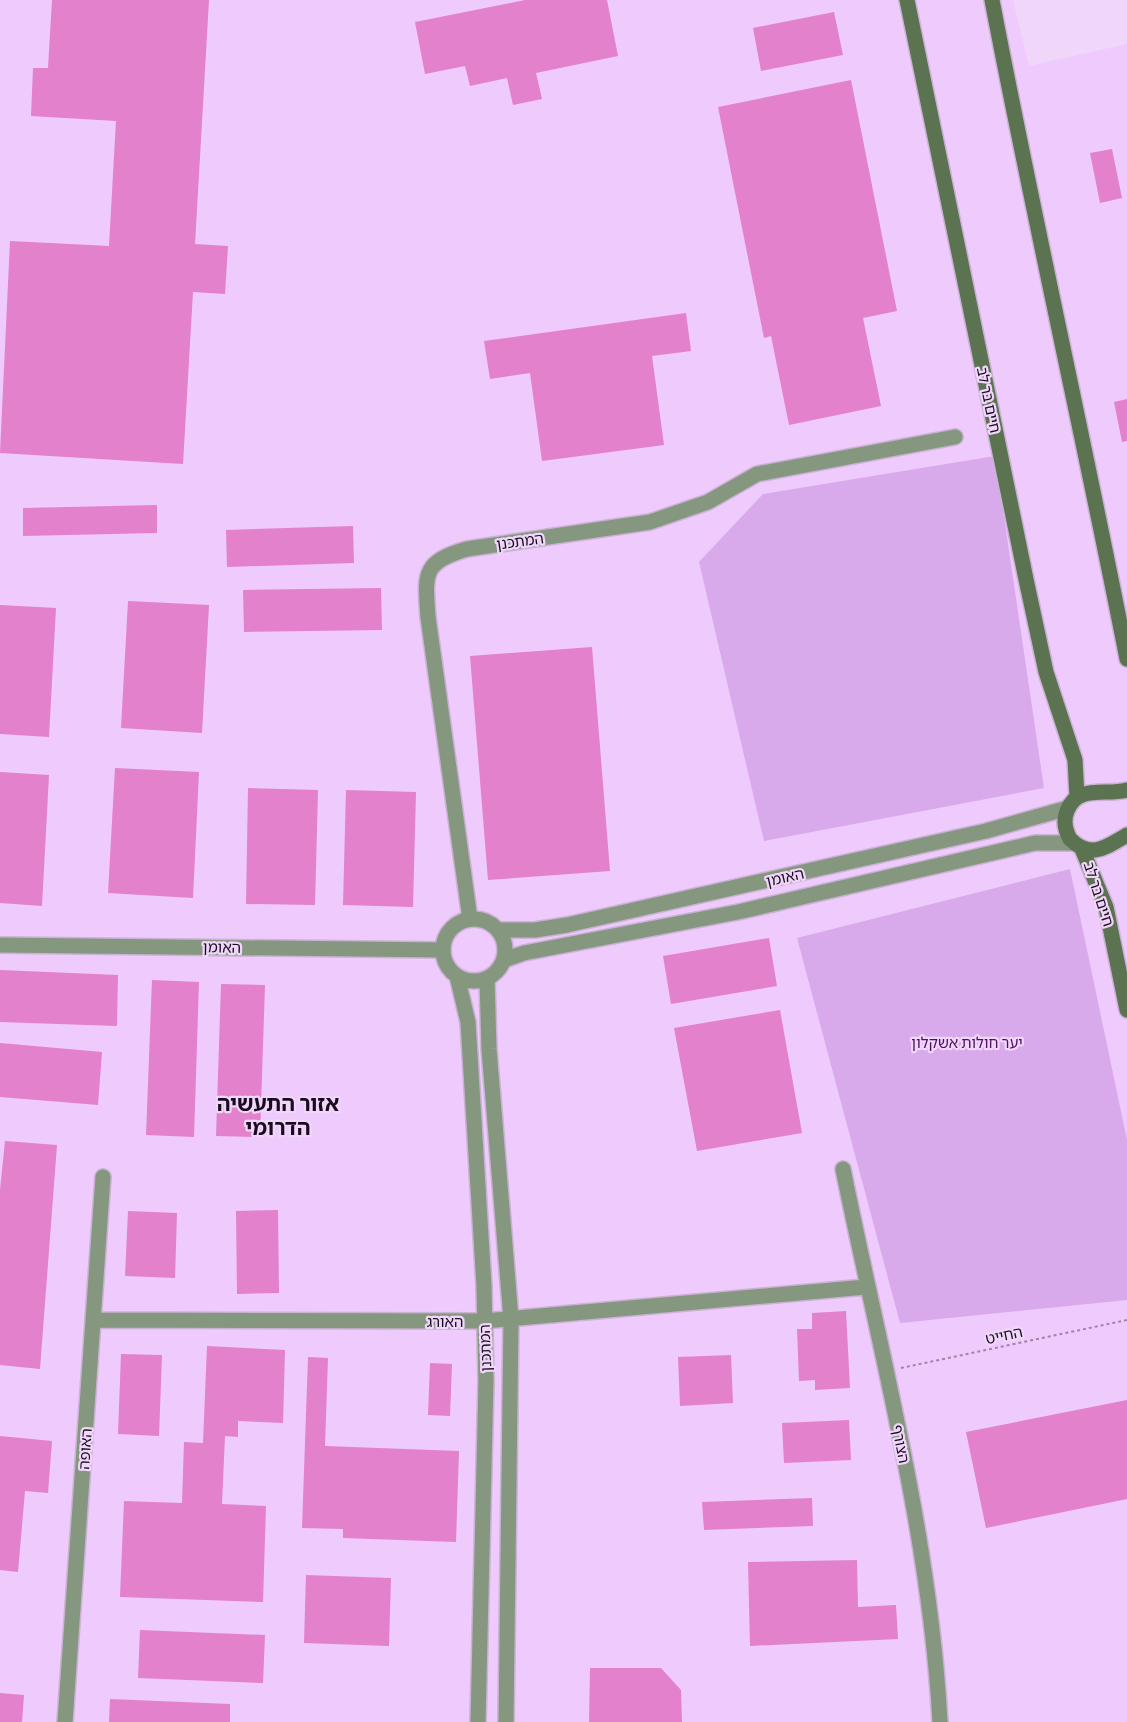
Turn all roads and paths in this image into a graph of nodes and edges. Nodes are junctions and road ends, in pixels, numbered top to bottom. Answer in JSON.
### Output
{"nodes":[{"id":1,"x":907,"y":0,"type":"edge"},
{"id":2,"x":992,"y":0,"type":"edge"},
{"id":3,"x":955,"y":438,"type":"dead end"},
{"id":4,"x":1127,"y":659,"type":"edge"},
{"id":5,"x":1127,"y":790,"type":"edge"},
{"id":6,"x":1073,"y":802,"type":"junction"},
{"id":7,"x":1127,"y":836,"type":"edge"},
{"id":8,"x":1078,"y":846,"type":"junction"},
{"id":9,"x":470,"y":919,"type":"junction"},
{"id":10,"x":499,"y":930,"type":"junction"},
{"id":11,"x":0,"y":945,"type":"edge"},
{"id":12,"x":443,"y":950,"type":"junction"},
{"id":13,"x":504,"y":960,"type":"junction"},
{"id":14,"x":457,"y":976,"type":"junction"},
{"id":15,"x":487,"y":978,"type":"junction"},
{"id":16,"x":1127,"y":1010,"type":"edge"},
{"id":17,"x":843,"y":1169,"type":"dead end"},
{"id":18,"x":103,"y":1177,"type":"dead end"},
{"id":19,"x":866,"y":1287,"type":"junction"},
{"id":20,"x":511,"y":1319,"type":"junction"},
{"id":21,"x":94,"y":1320,"type":"junction"},
{"id":22,"x":1127,"y":1320,"type":"edge"},
{"id":23,"x":484,"y":1321,"type":"junction"},
{"id":24,"x":886,"y":1371,"type":"junction"},
{"id":25,"x":65,"y":1722,"type":"edge"},
{"id":26,"x":478,"y":1722,"type":"edge"},
{"id":27,"x":506,"y":1722,"type":"edge"},
{"id":28,"x":940,"y":1722,"type":"edge"}],
"edges":[{"from":1,"to":6,"type":"main road","name":"חיים בר לב"},
{"from":2,"to":4,"type":"main road"},
{"from":3,"to":9,"type":"street","name":"המתכנן"},
{"from":5,"to":6,"type":"main road"},
{"from":6,"to":8,"type":"main road","name":"חיים בר לב"},
{"from":6,"to":10,"type":"street","name":"האומן"},
{"from":7,"to":8,"type":"main road"},
{"from":8,"to":13,"type":"street","name":"האומן"},
{"from":8,"to":16,"type":"main road","name":"חיים בר לב"},
{"from":9,"to":10,"type":"street"},
{"from":9,"to":12,"type":"street"},
{"from":10,"to":13,"type":"street"},
{"from":11,"to":12,"type":"street","name":"האומן"},
{"from":12,"to":14,"type":"street"},
{"from":13,"to":15,"type":"street"},
{"from":14,"to":15,"type":"street"},
{"from":14,"to":23,"type":"street","name":"המתכנן"},
{"from":15,"to":20,"type":"street","name":"המתכנן"},
{"from":17,"to":19,"type":"street","name":"הצורף"},
{"from":18,"to":21,"type":"street","name":"האופה"},
{"from":19,"to":20,"type":"street","name":"האורג"},
{"from":19,"to":24,"type":"street","name":"הצורף"},
{"from":20,"to":23,"type":"street","name":"האורג"},
{"from":20,"to":27,"type":"street","name":"המתכנן"},
{"from":21,"to":23,"type":"street","name":"האורג"},
{"from":21,"to":25,"type":"street","name":"האופה"},
{"from":22,"to":24,"type":"path","name":"החייט"},
{"from":23,"to":26,"type":"street","name":"המתכנן"},
{"from":24,"to":28,"type":"street","name":"הצורף"}]}
